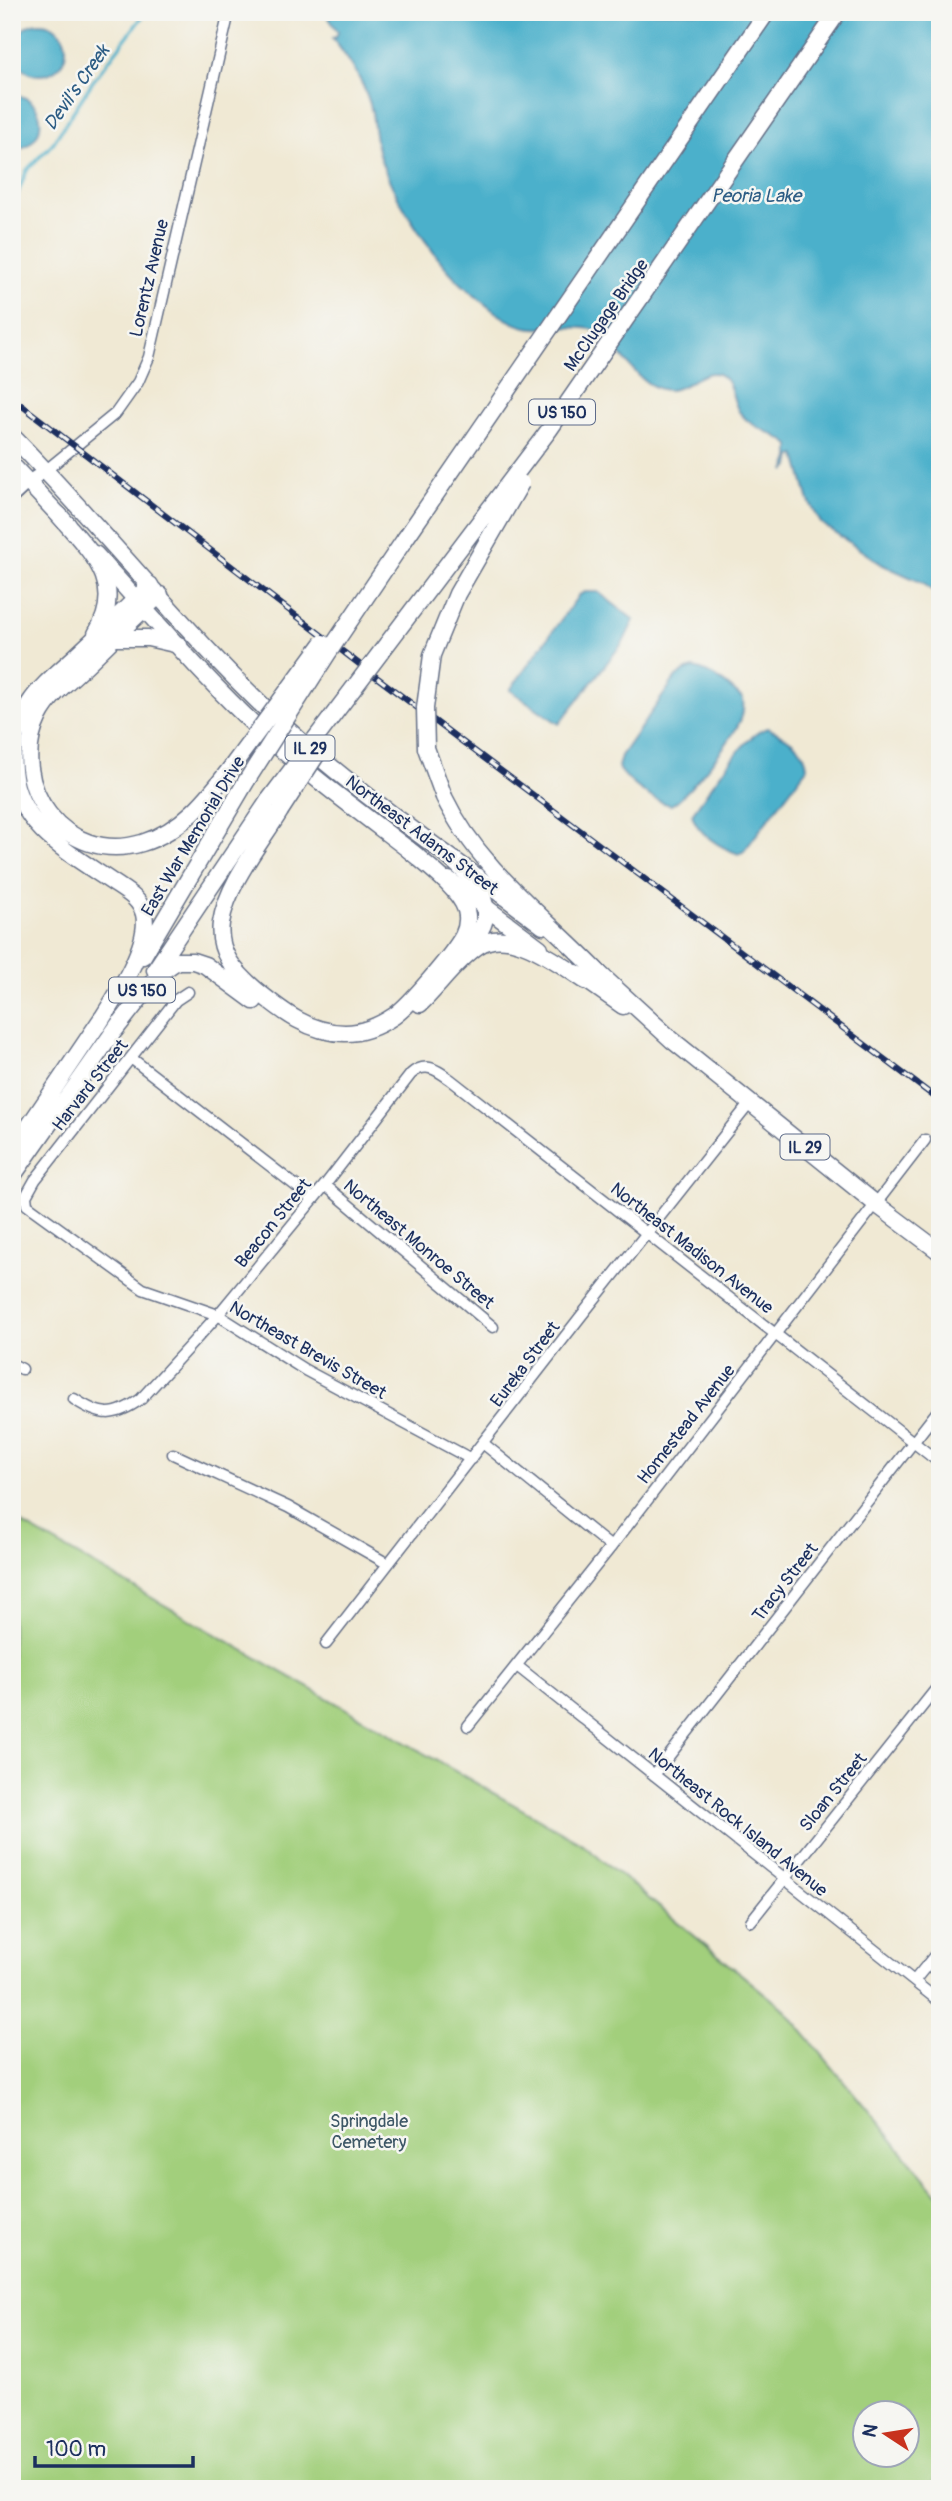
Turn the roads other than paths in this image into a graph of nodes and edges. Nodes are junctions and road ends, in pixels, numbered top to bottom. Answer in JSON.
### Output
{"nodes":[{"id":1,"x":229,"y":12,"type":"edge"},
{"id":2,"x":767,"y":12,"type":"edge"},
{"id":3,"x":838,"y":12,"type":"edge"},
{"id":4,"x":550,"y":430,"type":"junction"},
{"id":5,"x":12,"y":436,"type":"edge"},
{"id":6,"x":12,"y":465,"type":"edge"},
{"id":7,"x":45,"y":471,"type":"junction"},
{"id":8,"x":28,"y":482,"type":"junction"},
{"id":9,"x":12,"y":498,"type":"edge"},
{"id":10,"x":59,"y":515,"type":"junction"},
{"id":11,"x":405,"y":539,"type":"junction"},
{"id":12,"x":155,"y":590,"type":"junction"},
{"id":13,"x":140,"y":604,"type":"junction"},
{"id":14,"x":114,"y":638,"type":"junction"},
{"id":15,"x":179,"y":645,"type":"junction"},
{"id":16,"x":81,"y":652,"type":"junction"},
{"id":17,"x":274,"y":805,"type":"junction"},
{"id":18,"x":408,"y":849,"type":"junction"},
{"id":19,"x":443,"y":852,"type":"junction"},
{"id":20,"x":486,"y":908,"type":"junction"},
{"id":21,"x":593,"y":977,"type":"junction"},
{"id":22,"x":188,"y":992,"type":"dead end"},
{"id":23,"x":420,"y":1004,"type":"junction"},
{"id":24,"x":98,"y":1025,"type":"junction"},
{"id":25,"x":115,"y":1030,"type":"junction"},
{"id":26,"x":131,"y":1058,"type":"junction"},
{"id":27,"x":420,"y":1067,"type":"joint"},
{"id":28,"x":750,"y":1103,"type":"junction"},
{"id":29,"x":925,"y":1140,"type":"dead end"},
{"id":30,"x":12,"y":1151,"type":"edge"},
{"id":31,"x":12,"y":1177,"type":"edge"},
{"id":32,"x":325,"y":1185,"type":"junction"},
{"id":33,"x":313,"y":1199,"type":"junction"},
{"id":34,"x":26,"y":1202,"type":"joint"},
{"id":35,"x":876,"y":1204,"type":"junction"},
{"id":36,"x":648,"y":1232,"type":"junction"},
{"id":37,"x":940,"y":1252,"type":"edge"},
{"id":38,"x":219,"y":1315,"type":"junction"},
{"id":39,"x":493,"y":1327,"type":"dead end"},
{"id":40,"x":776,"y":1333,"type":"junction"},
{"id":41,"x":74,"y":1399,"type":"dead end"},
{"id":42,"x":940,"y":1408,"type":"edge"},
{"id":43,"x":914,"y":1442,"type":"junction"},
{"id":44,"x":484,"y":1444,"type":"junction"},
{"id":45,"x":173,"y":1454,"type":"dead end"},
{"id":46,"x":471,"y":1460,"type":"junction"},
{"id":47,"x":940,"y":1463,"type":"edge"},
{"id":48,"x":611,"y":1547,"type":"junction"},
{"id":49,"x":388,"y":1564,"type":"junction"},
{"id":50,"x":326,"y":1644,"type":"dead end"},
{"id":51,"x":517,"y":1666,"type":"junction"},
{"id":52,"x":940,"y":1684,"type":"edge"},
{"id":53,"x":468,"y":1726,"type":"dead end"},
{"id":54,"x":654,"y":1775,"type":"junction"},
{"id":55,"x":783,"y":1879,"type":"junction"},
{"id":56,"x":751,"y":1920,"type":"dead end"},
{"id":57,"x":940,"y":1949,"type":"edge"},
{"id":58,"x":914,"y":1982,"type":"junction"},
{"id":59,"x":940,"y":2002,"type":"edge"}],
"edges":[{"from":1,"to":7,"type":"street","name":"Lorentz Avenue"},
{"from":2,"to":11,"type":"main road","number":"US 150"},
{"from":3,"to":4,"type":"main road","name":"McClugage Bridge","number":"US 150","bridge":true},
{"from":4,"to":17,"type":"main road","name":"McClugage Bridge","number":"US 150","bridge":true},
{"from":4,"to":21,"type":"main road","bridge":true},
{"from":5,"to":7,"type":"main road","number":"IL 29"},
{"from":6,"to":8,"type":"main road","number":"IL 29"},
{"from":7,"to":8,"type":"street","name":"Lorentz Avenue"},
{"from":7,"to":12,"type":"main road","name":"Northeast Adams Street","number":"IL 29"},
{"from":8,"to":9,"type":"street","name":"Lorentz Avenue"},
{"from":8,"to":10,"type":"main road","name":"Northeast Adams Street","number":"IL 29"},
{"from":10,"to":13,"type":"main road","name":"Northeast Adams Street","number":"IL 29"},
{"from":10,"to":16,"type":"main road"},
{"from":11,"to":14,"type":"main road","bridge":true},
{"from":11,"to":24,"type":"main road","name":"East War Memorial Drive","number":"US 150","bridge":true},
{"from":12,"to":13,"type":"main road"},
{"from":12,"to":19,"type":"main road","name":"Northeast Adams Street","number":"IL 29"},
{"from":13,"to":14,"type":"main road"},
{"from":13,"to":15,"type":"main road","name":"Northeast Adams Street","number":"IL 29"},
{"from":13,"to":16,"type":"main road"},
{"from":14,"to":15,"type":"main road"},
{"from":15,"to":18,"type":"main road","name":"Northeast Adams Street","number":"IL 29"},
{"from":16,"to":24,"type":"main road"},
{"from":17,"to":18,"type":"main road"},
{"from":17,"to":25,"type":"main road","number":"US 150"},
{"from":18,"to":20,"type":"main road","name":"Northeast Adams Street","number":"IL 29"},
{"from":19,"to":20,"type":"main road"},
{"from":19,"to":21,"type":"main road","name":"Northeast Adams Street","number":"IL 29"},
{"from":20,"to":21,"type":"main road","name":"Northeast Adams Street","number":"IL 29"},
{"from":20,"to":23,"type":"main road"},
{"from":21,"to":23,"type":"main road"},
{"from":21,"to":28,"type":"main road","name":"Northeast Adams Street","number":"IL 29"},
{"from":22,"to":26,"type":"street","name":"Harvard Street"},
{"from":23,"to":25,"type":"main road"},
{"from":24,"to":30,"type":"main road","name":"East War Memorial Drive","number":"US 150"},
{"from":25,"to":31,"type":"main road","number":"US 150"},
{"from":26,"to":33,"type":"street"},
{"from":26,"to":34,"type":"street","name":"Harvard Street"},
{"from":27,"to":32,"type":"street","name":"Beacon Street"},
{"from":27,"to":36,"type":"street","name":"Northeast Madison Avenue"},
{"from":28,"to":35,"type":"main road","name":"Northeast Adams Street","number":"IL 29"},
{"from":28,"to":36,"type":"street","name":"Eureka Street"},
{"from":29,"to":35,"type":"street","name":"Homestead Avenue"},
{"from":32,"to":33,"type":"street","name":"Beacon Street"},
{"from":32,"to":39,"type":"street","name":"Northeast Monroe Street"},
{"from":33,"to":38,"type":"street","name":"Beacon Street"},
{"from":34,"to":38,"type":"street","name":"Northeast Brevis Street"},
{"from":35,"to":37,"type":"main road","name":"Northeast Adams Street","number":"IL 29"},
{"from":35,"to":40,"type":"street","name":"Homestead Avenue"},
{"from":36,"to":40,"type":"street","name":"Northeast Madison Avenue"},
{"from":36,"to":44,"type":"street","name":"Eureka Street"},
{"from":38,"to":41,"type":"street","name":"Beacon Street"},
{"from":38,"to":46,"type":"street","name":"Northeast Brevis Street"},
{"from":40,"to":43,"type":"street","name":"Northeast Madison Avenue"},
{"from":40,"to":48,"type":"street","name":"Homestead Avenue"},
{"from":42,"to":43,"type":"street","name":"Tracy Street"},
{"from":43,"to":47,"type":"street","name":"Northeast Madison Avenue"},
{"from":43,"to":54,"type":"street","name":"Tracy Street"},
{"from":44,"to":46,"type":"street","name":"Eureka Street"},
{"from":44,"to":48,"type":"street"},
{"from":45,"to":49,"type":"street"},
{"from":46,"to":49,"type":"street","name":"Eureka Street"},
{"from":48,"to":51,"type":"street","name":"Homestead Avenue"},
{"from":49,"to":50,"type":"street","name":"Eureka Street"},
{"from":51,"to":53,"type":"street","name":"Homestead Avenue"},
{"from":51,"to":54,"type":"street","name":"Northeast Rock Island Avenue"},
{"from":52,"to":55,"type":"street","name":"Sloan Street"},
{"from":54,"to":55,"type":"street","name":"Northeast Rock Island Avenue"},
{"from":55,"to":56,"type":"street","name":"Sloan Street"},
{"from":55,"to":58,"type":"street","name":"Northeast Rock Island Avenue"},
{"from":57,"to":58,"type":"street"},
{"from":58,"to":59,"type":"street","name":"Northeast Rock Island Avenue"}]}
